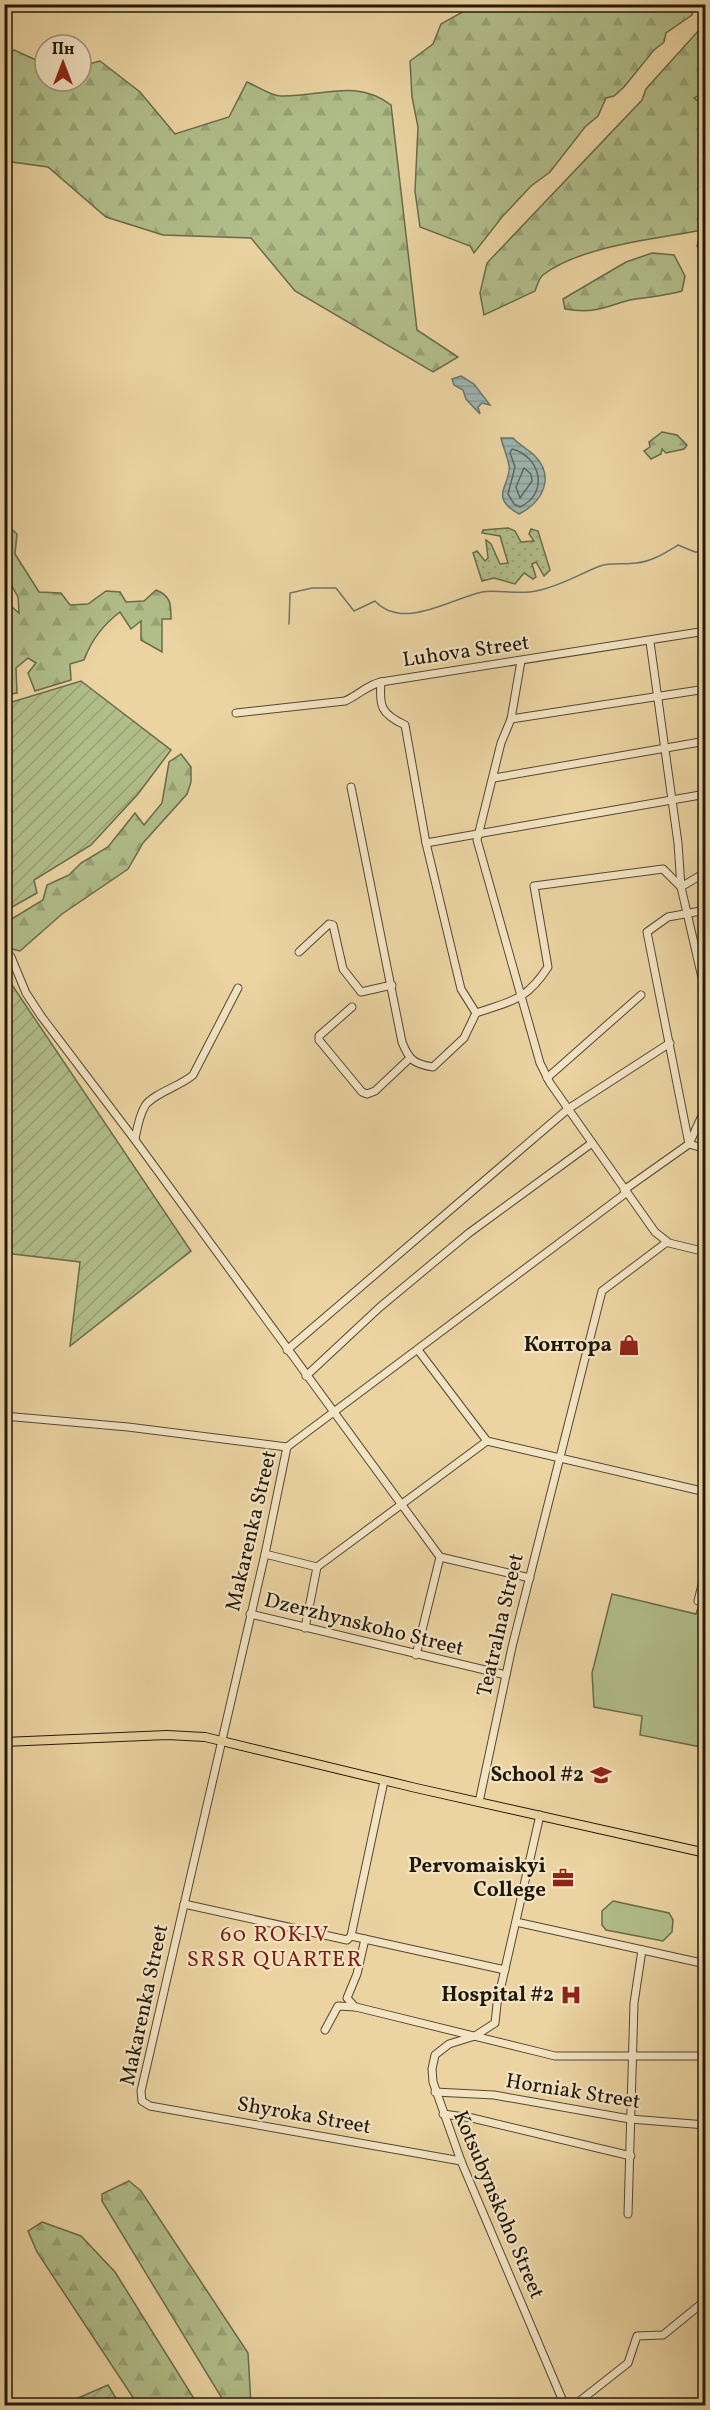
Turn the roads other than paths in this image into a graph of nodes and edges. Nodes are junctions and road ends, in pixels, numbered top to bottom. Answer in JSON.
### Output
{"nodes":[{"id":1,"x":705,"y":631,"type":"edge"},
{"id":2,"x":650,"y":642,"type":"junction"},
{"id":3,"x":521,"y":661,"type":"junction"},
{"id":4,"x":381,"y":681,"type":"junction"},
{"id":5,"x":705,"y":689,"type":"edge"},
{"id":6,"x":657,"y":698,"type":"junction"},
{"id":7,"x":236,"y":713,"type":"dead end"},
{"id":8,"x":511,"y":719,"type":"junction"},
{"id":9,"x":705,"y":741,"type":"edge"},
{"id":10,"x":663,"y":749,"type":"junction"},
{"id":11,"x":494,"y":778,"type":"junction"},
{"id":12,"x":351,"y":787,"type":"dead end"},
{"id":13,"x":705,"y":794,"type":"edge"},
{"id":14,"x":671,"y":799,"type":"junction"},
{"id":15,"x":481,"y":834,"type":"junction"},
{"id":16,"x":426,"y":843,"type":"junction"},
{"id":17,"x":705,"y":872,"type":"edge"},
{"id":18,"x":681,"y":887,"type":"junction"},
{"id":19,"x":705,"y":910,"type":"edge"},
{"id":20,"x":688,"y":913,"type":"junction"},
{"id":21,"x":4,"y":947,"type":"edge"},
{"id":22,"x":299,"y":952,"type":"dead end"},
{"id":23,"x":704,"y":979,"type":"edge"},
{"id":24,"x":392,"y":985,"type":"junction"},
{"id":25,"x":238,"y":988,"type":"dead end"},
{"id":26,"x":641,"y":994,"type":"dead end"},
{"id":27,"x":705,"y":995,"type":"edge"},
{"id":28,"x":522,"y":998,"type":"junction"},
{"id":29,"x":352,"y":1007,"type":"dead end"},
{"id":30,"x":476,"y":1013,"type":"junction"},
{"id":31,"x":670,"y":1043,"type":"junction"},
{"id":32,"x":409,"y":1059,"type":"junction"},
{"id":33,"x":547,"y":1078,"type":"junction"},
{"id":34,"x":705,"y":1107,"type":"edge"},
{"id":35,"x":568,"y":1108,"type":"junction"},
{"id":36,"x":135,"y":1139,"type":"junction"},
{"id":37,"x":592,"y":1143,"type":"junction"},
{"id":38,"x":689,"y":1144,"type":"junction"},
{"id":39,"x":705,"y":1149,"type":"edge"},
{"id":40,"x":625,"y":1192,"type":"junction"},
{"id":41,"x":667,"y":1242,"type":"junction"},
{"id":42,"x":705,"y":1252,"type":"edge"},
{"id":43,"x":287,"y":1350,"type":"junction"},
{"id":44,"x":418,"y":1350,"type":"junction"},
{"id":45,"x":306,"y":1376,"type":"junction"},
{"id":46,"x":334,"y":1412,"type":"junction"},
{"id":47,"x":4,"y":1416,"type":"edge"},
{"id":48,"x":487,"y":1441,"type":"junction"},
{"id":49,"x":287,"y":1447,"type":"junction"},
{"id":50,"x":561,"y":1457,"type":"junction"},
{"id":51,"x":705,"y":1492,"type":"edge"},
{"id":52,"x":402,"y":1504,"type":"junction"},
{"id":53,"x":265,"y":1554,"type":"junction"},
{"id":54,"x":440,"y":1557,"type":"junction"},
{"id":55,"x":317,"y":1567,"type":"junction"},
{"id":56,"x":705,"y":1568,"type":"edge"},
{"id":57,"x":530,"y":1578,"type":"junction"},
{"id":58,"x":698,"y":1601,"type":"dead end"},
{"id":59,"x":250,"y":1614,"type":"junction"},
{"id":60,"x":305,"y":1628,"type":"junction"},
{"id":61,"x":416,"y":1656,"type":"junction"},
{"id":62,"x":506,"y":1675,"type":"junction"},
{"id":63,"x":222,"y":1741,"type":"junction"},
{"id":64,"x":4,"y":1742,"type":"edge"},
{"id":65,"x":384,"y":1781,"type":"junction"},
{"id":66,"x":478,"y":1802,"type":"junction"},
{"id":67,"x":540,"y":1815,"type":"junction"},
{"id":68,"x":705,"y":1853,"type":"edge"},
{"id":69,"x":184,"y":1904,"type":"junction"},
{"id":70,"x":516,"y":1922,"type":"junction"},
{"id":71,"x":351,"y":1936,"type":"junction"},
{"id":72,"x":365,"y":1939,"type":"junction"},
{"id":73,"x":642,"y":1950,"type":"junction"},
{"id":74,"x":705,"y":1964,"type":"edge"},
{"id":75,"x":505,"y":1970,"type":"junction"},
{"id":76,"x":356,"y":2007,"type":"junction"},
{"id":77,"x":325,"y":2030,"type":"dead end"},
{"id":78,"x":476,"y":2036,"type":"junction"},
{"id":79,"x":632,"y":2056,"type":"junction"},
{"id":80,"x":705,"y":2056,"type":"edge"},
{"id":81,"x":435,"y":2092,"type":"junction"},
{"id":82,"x":142,"y":2101,"type":"joint"},
{"id":83,"x":443,"y":2114,"type":"junction"},
{"id":84,"x":630,"y":2119,"type":"junction"},
{"id":85,"x":705,"y":2125,"type":"edge"},
{"id":86,"x":631,"y":2156,"type":"junction"},
{"id":87,"x":461,"y":2162,"type":"junction"},
{"id":88,"x":628,"y":2214,"type":"dead end"},
{"id":89,"x":705,"y":2300,"type":"edge"},
{"id":90,"x":565,"y":2406,"type":"edge"},
{"id":91,"x":579,"y":2406,"type":"edge"}],
"edges":[{"from":1,"to":2,"type":"street","name":"Luhova Street"},
{"from":2,"to":3,"type":"street","name":"Luhova Street"},
{"from":2,"to":6,"type":"street"},
{"from":3,"to":4,"type":"street","name":"Luhova Street"},
{"from":3,"to":8,"type":"street"},
{"from":4,"to":7,"type":"street","name":"Luhova Street"},
{"from":4,"to":16,"type":"street"},
{"from":5,"to":6,"type":"street"},
{"from":6,"to":8,"type":"street"},
{"from":6,"to":10,"type":"street"},
{"from":8,"to":11,"type":"street"},
{"from":9,"to":10,"type":"street"},
{"from":10,"to":11,"type":"street"},
{"from":10,"to":14,"type":"street"},
{"from":11,"to":15,"type":"street"},
{"from":12,"to":24,"type":"street"},
{"from":13,"to":14,"type":"street"},
{"from":14,"to":15,"type":"street"},
{"from":14,"to":18,"type":"street"},
{"from":15,"to":16,"type":"street"},
{"from":15,"to":28,"type":"street"},
{"from":16,"to":30,"type":"street"},
{"from":17,"to":18,"type":"street"},
{"from":18,"to":20,"type":"street"},
{"from":18,"to":28,"type":"street"},
{"from":19,"to":20,"type":"street"},
{"from":20,"to":23,"type":"street"},
{"from":20,"to":31,"type":"street"},
{"from":21,"to":36,"type":"street"},
{"from":22,"to":24,"type":"street"},
{"from":23,"to":27,"type":"street"},
{"from":24,"to":32,"type":"street"},
{"from":25,"to":36,"type":"street"},
{"from":26,"to":33,"type":"street"},
{"from":28,"to":30,"type":"street"},
{"from":28,"to":33,"type":"street"},
{"from":29,"to":32,"type":"street"},
{"from":30,"to":32,"type":"street"},
{"from":31,"to":35,"type":"street"},
{"from":31,"to":38,"type":"street"},
{"from":33,"to":35,"type":"street"},
{"from":34,"to":38,"type":"street"},
{"from":35,"to":37,"type":"street"},
{"from":35,"to":43,"type":"street"},
{"from":36,"to":43,"type":"street"},
{"from":37,"to":40,"type":"street"},
{"from":37,"to":45,"type":"street"},
{"from":38,"to":39,"type":"street"},
{"from":38,"to":40,"type":"street","name":"Makarenka Street"},
{"from":40,"to":41,"type":"street"},
{"from":40,"to":44,"type":"street","name":"Makarenka Street"},
{"from":41,"to":42,"type":"street"},
{"from":41,"to":50,"type":"street","name":"Teatralna Street"},
{"from":43,"to":45,"type":"street"},
{"from":44,"to":46,"type":"street","name":"Makarenka Street"},
{"from":44,"to":48,"type":"street"},
{"from":45,"to":46,"type":"street"},
{"from":46,"to":49,"type":"street","name":"Makarenka Street"},
{"from":46,"to":52,"type":"street"},
{"from":47,"to":49,"type":"street"},
{"from":48,"to":50,"type":"street"},
{"from":48,"to":52,"type":"street"},
{"from":49,"to":53,"type":"street","name":"Makarenka Street"},
{"from":50,"to":51,"type":"street"},
{"from":50,"to":57,"type":"street","name":"Teatralna Street"},
{"from":52,"to":54,"type":"street"},
{"from":52,"to":55,"type":"street"},
{"from":53,"to":55,"type":"street"},
{"from":53,"to":59,"type":"street","name":"Makarenka Street"},
{"from":54,"to":57,"type":"street"},
{"from":54,"to":61,"type":"street"},
{"from":55,"to":60,"type":"street"},
{"from":56,"to":58,"type":"street"},
{"from":57,"to":62,"type":"street","name":"Teatralna Street"},
{"from":59,"to":60,"type":"street","name":"Dzerzhynskoho Street"},
{"from":59,"to":63,"type":"street","name":"Makarenka Street"},
{"from":60,"to":61,"type":"street","name":"Dzerzhynskoho Street"},
{"from":61,"to":62,"type":"street","name":"Dzerzhynskoho Street"},
{"from":62,"to":66,"type":"street","name":"Teatralna Street"},
{"from":63,"to":64,"type":"main road"},
{"from":63,"to":65,"type":"main road"},
{"from":63,"to":69,"type":"street","name":"Makarenka Street"},
{"from":65,"to":66,"type":"main road"},
{"from":65,"to":71,"type":"street"},
{"from":66,"to":67,"type":"main road"},
{"from":67,"to":68,"type":"main road"},
{"from":67,"to":70,"type":"street"},
{"from":69,"to":71,"type":"street"},
{"from":69,"to":82,"type":"street","name":"Makarenka Street"},
{"from":70,"to":73,"type":"street"},
{"from":70,"to":75,"type":"street"},
{"from":71,"to":72,"type":"street"},
{"from":72,"to":75,"type":"street"},
{"from":72,"to":76,"type":"street"},
{"from":73,"to":74,"type":"street"},
{"from":73,"to":79,"type":"street"},
{"from":75,"to":78,"type":"street"},
{"from":76,"to":77,"type":"street"},
{"from":76,"to":78,"type":"street"},
{"from":78,"to":79,"type":"street"},
{"from":78,"to":81,"type":"street","name":"Kotsubynskoho Street"},
{"from":79,"to":80,"type":"street"},
{"from":79,"to":84,"type":"street"},
{"from":81,"to":83,"type":"street","name":"Kotsubynskoho Street"},
{"from":81,"to":84,"type":"street","name":"Horniak Street"},
{"from":82,"to":87,"type":"street","name":"Shyroka Street"},
{"from":83,"to":86,"type":"street"},
{"from":83,"to":87,"type":"street","name":"Kotsubynskoho Street"},
{"from":84,"to":85,"type":"street","name":"Horniak Street"},
{"from":84,"to":86,"type":"street"},
{"from":86,"to":88,"type":"street"},
{"from":87,"to":90,"type":"street","name":"Kotsubynskoho Street"},
{"from":89,"to":91,"type":"street"}]}
